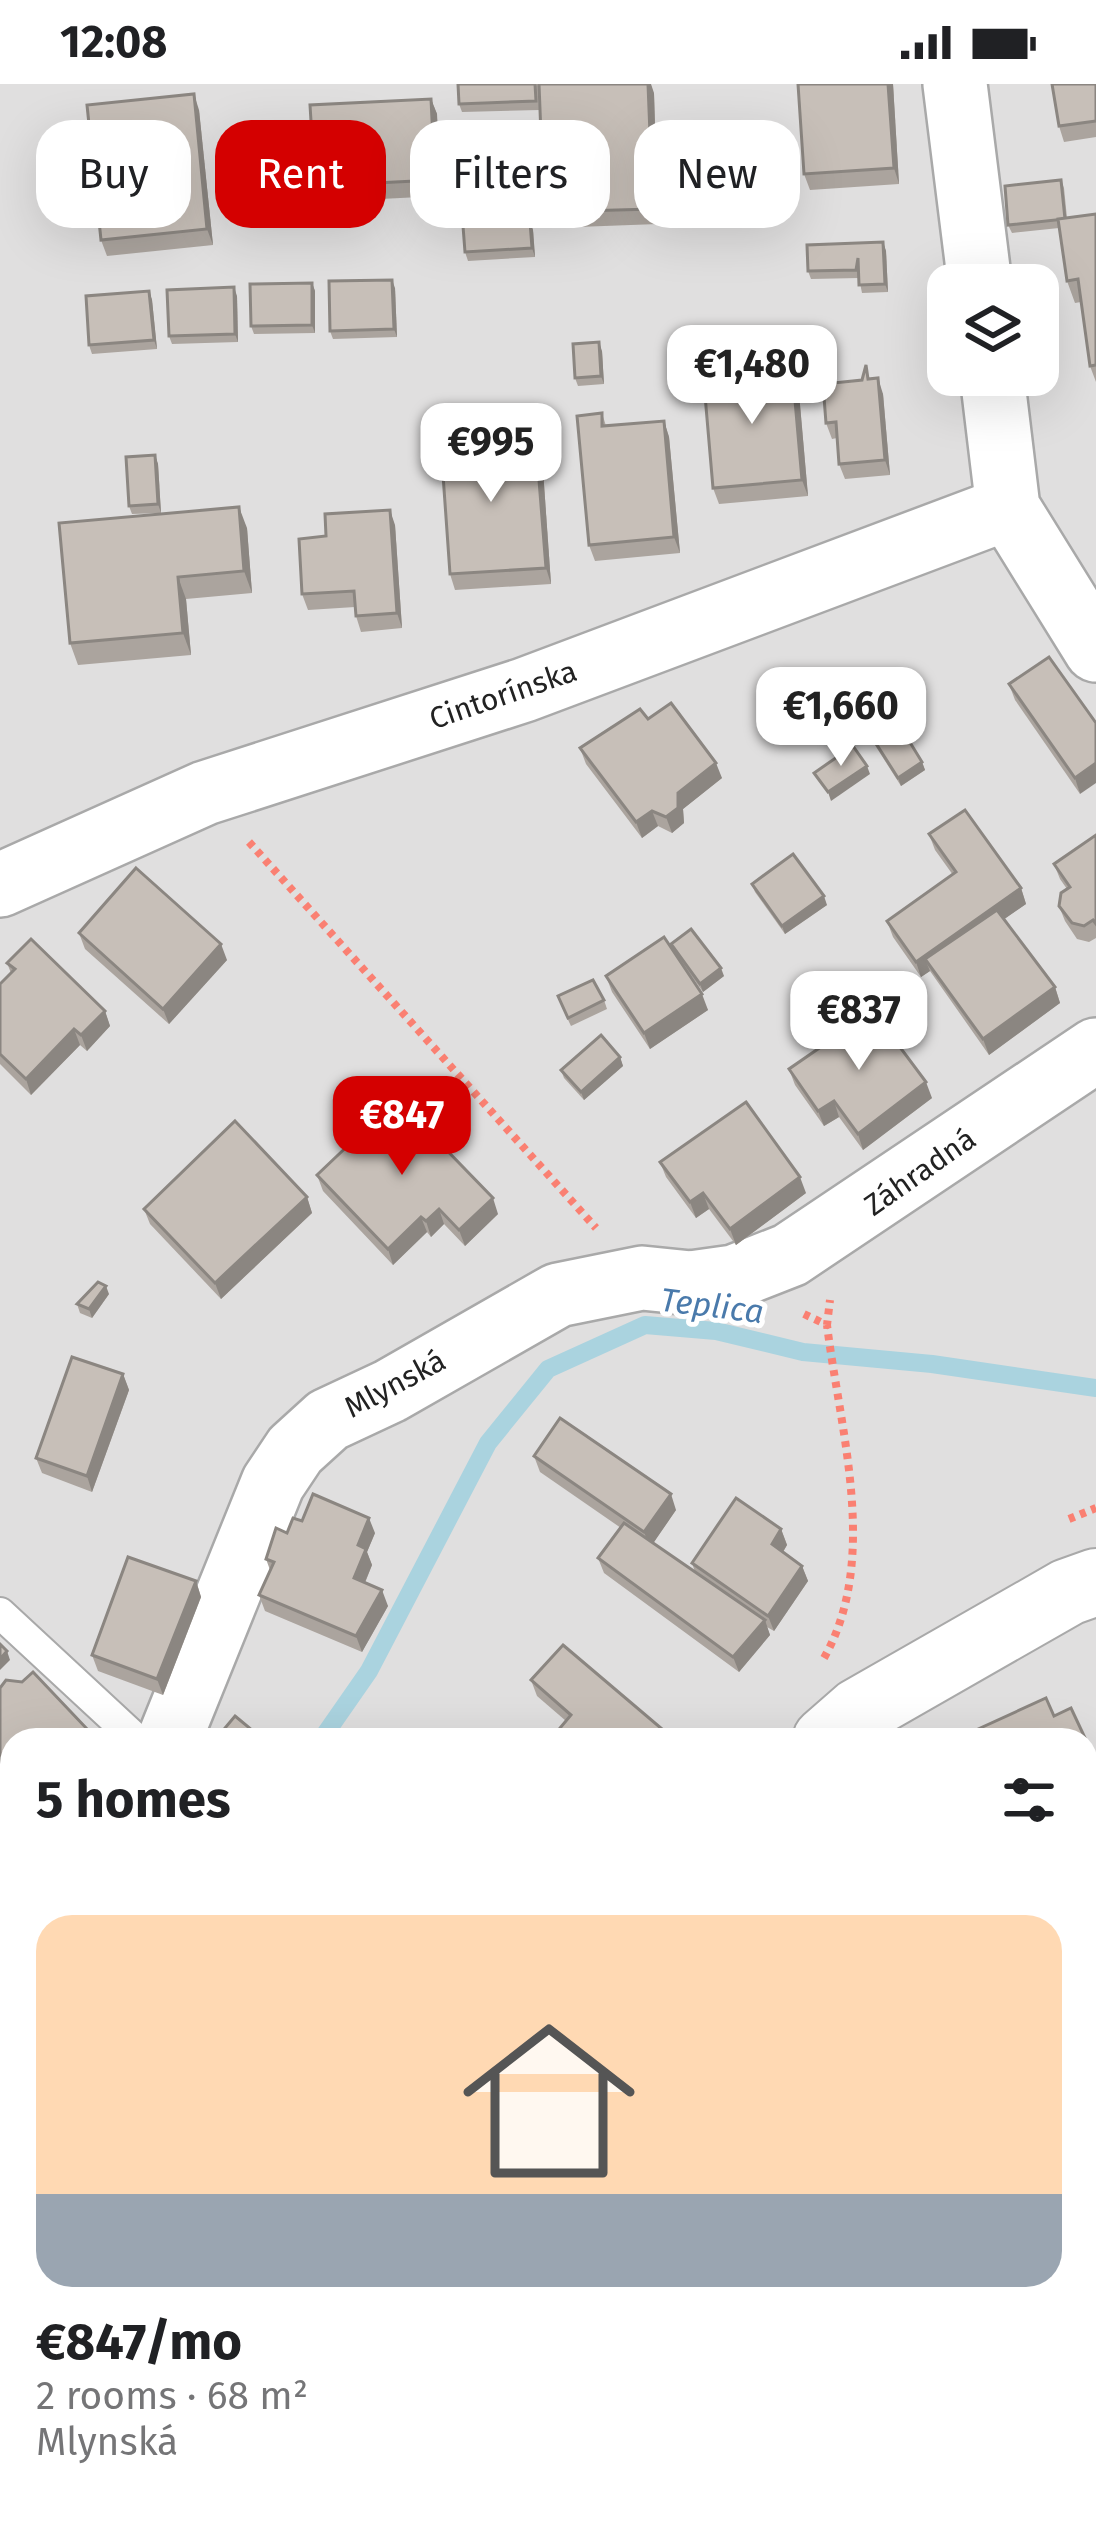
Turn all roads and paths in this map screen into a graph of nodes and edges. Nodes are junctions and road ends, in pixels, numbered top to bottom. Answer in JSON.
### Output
{"nodes":[{"id":1,"x":955,"y":84,"type":"edge"},
{"id":2,"x":977,"y":264,"type":"edge"},
{"id":3,"x":995,"y":396,"type":"edge"},
{"id":4,"x":1008,"y":508,"type":"junction"},
{"id":5,"x":1096,"y":650,"type":"edge"},
{"id":6,"x":205,"y":793,"type":"junction"},
{"id":7,"x":0,"y":885,"type":"edge"},
{"id":8,"x":1096,"y":1050,"type":"edge"},
{"id":9,"x":734,"y":1277,"type":"joint"},
{"id":10,"x":642,"y":1278,"type":"junction"},
{"id":11,"x":827,"y":1325,"type":"dead end"},
{"id":12,"x":1096,"y":1582,"type":"edge"},
{"id":13,"x":0,"y":1613,"type":"edge"},
{"id":14,"x":842,"y":1715,"type":"edge"},
{"id":15,"x":124,"y":1728,"type":"edge"},
{"id":16,"x":174,"y":1728,"type":"edge"}],
"edges":[{"from":1,"to":2,"type":"street"},
{"from":3,"to":4,"type":"street"},
{"from":4,"to":5,"type":"street"},
{"from":4,"to":6,"type":"street","name":"Cintorínska"},
{"from":6,"to":7,"type":"street","name":"Cintorínska"},
{"from":6,"to":10,"type":"path"},
{"from":8,"to":9,"type":"street","name":"Záhradná"},
{"from":9,"to":10,"type":"street","name":"Mlynská"},
{"from":10,"to":16,"type":"street","name":"Mlynská"},
{"from":11,"to":14,"type":"path"},
{"from":12,"to":14,"type":"street"},
{"from":13,"to":15,"type":"lane"}]}
